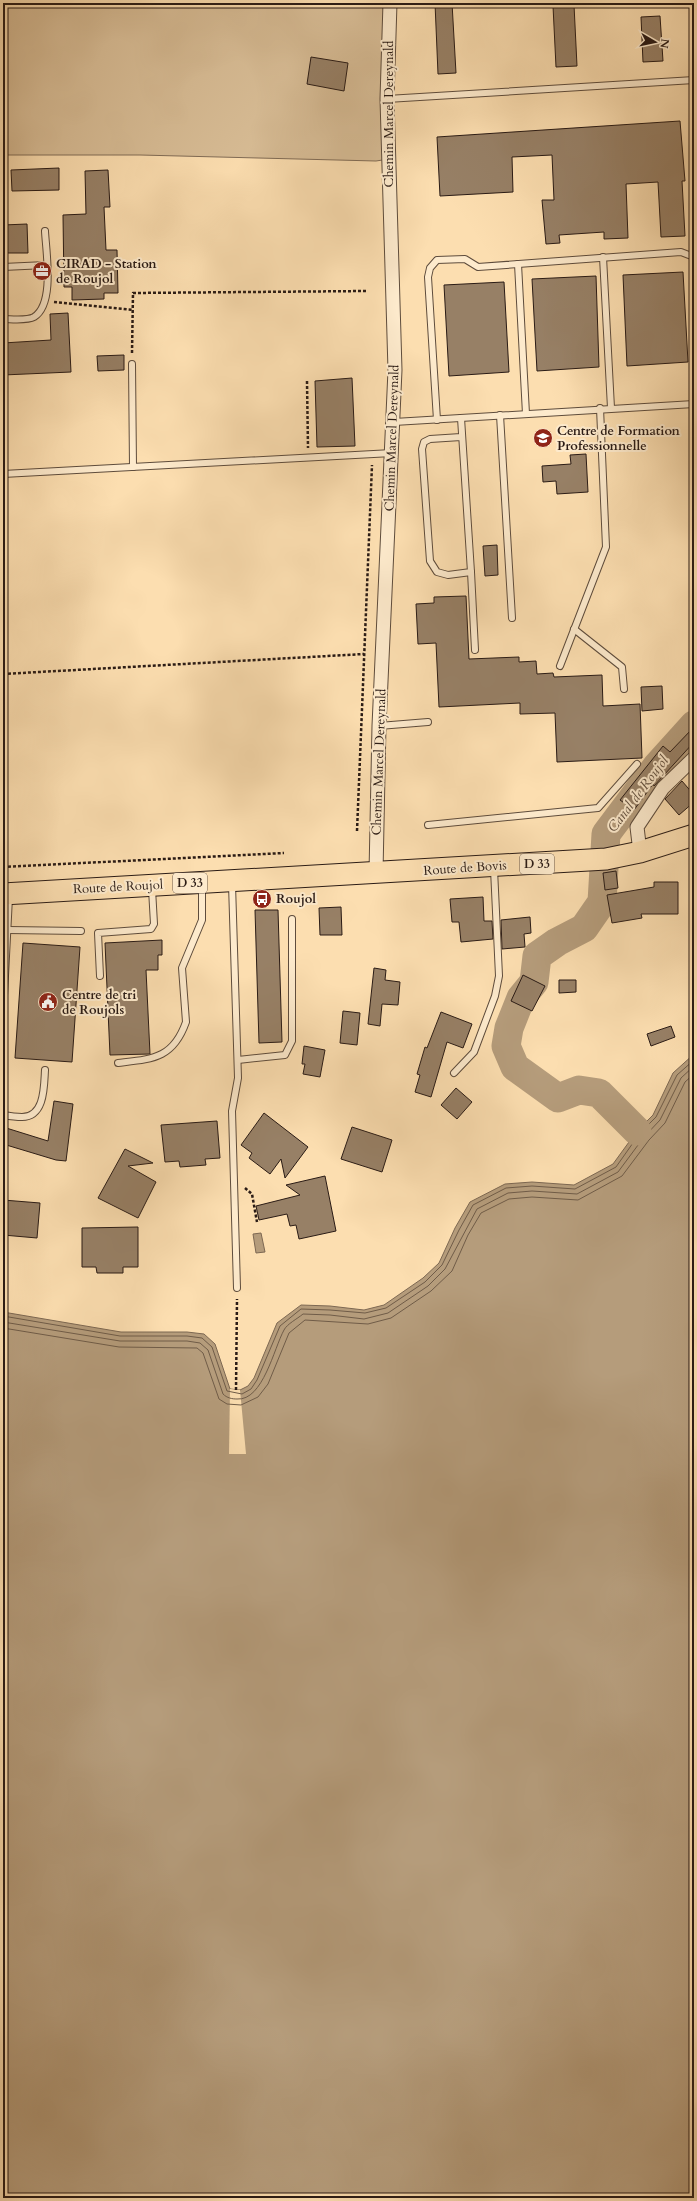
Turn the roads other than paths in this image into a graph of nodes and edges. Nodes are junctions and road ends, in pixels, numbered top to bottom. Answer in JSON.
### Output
{"nodes":[{"id":1,"x":390,"y":3,"type":"edge"},
{"id":2,"x":694,"y":80,"type":"edge"},
{"id":3,"x":387,"y":99,"type":"junction"},
{"id":4,"x":45,"y":230,"type":"dead end"},
{"id":5,"x":603,"y":257,"type":"junction"},
{"id":6,"x":694,"y":257,"type":"edge"},
{"id":7,"x":518,"y":264,"type":"junction"},
{"id":8,"x":46,"y":266,"type":"junction"},
{"id":9,"x":3,"y":267,"type":"edge"},
{"id":10,"x":3,"y":319,"type":"edge"},
{"id":11,"x":132,"y":364,"type":"road end"},
{"id":12,"x":694,"y":404,"type":"edge"},
{"id":13,"x":600,"y":408,"type":"junction"},
{"id":14,"x":611,"y":408,"type":"junction"},
{"id":15,"x":526,"y":414,"type":"junction"},
{"id":16,"x":500,"y":415,"type":"junction"},
{"id":17,"x":461,"y":418,"type":"junction"},
{"id":18,"x":437,"y":420,"type":"junction"},
{"id":19,"x":394,"y":422,"type":"junction"},
{"id":20,"x":462,"y":437,"type":"junction"},
{"id":21,"x":392,"y":453,"type":"junction"},
{"id":22,"x":133,"y":467,"type":"junction"},
{"id":23,"x":3,"y":474,"type":"edge"},
{"id":24,"x":471,"y":572,"type":"junction"},
{"id":25,"x":512,"y":618,"type":"dead end"},
{"id":26,"x":574,"y":629,"type":"junction"},
{"id":27,"x":474,"y":650,"type":"dead end"},
{"id":28,"x":560,"y":666,"type":"dead end"},
{"id":29,"x":624,"y":689,"type":"dead end"},
{"id":30,"x":428,"y":722,"type":"dead end"},
{"id":31,"x":379,"y":726,"type":"junction"},
{"id":32,"x":694,"y":758,"type":"edge"},
{"id":33,"x":637,"y":764,"type":"dead end"},
{"id":34,"x":428,"y":825,"type":"dead end"},
{"id":35,"x":694,"y":835,"type":"edge"},
{"id":36,"x":640,"y":852,"type":"junction"},
{"id":37,"x":494,"y":866,"type":"junction"},
{"id":38,"x":376,"y":874,"type":"junction"},
{"id":39,"x":232,"y":881,"type":"junction"},
{"id":40,"x":202,"y":883,"type":"junction"},
{"id":41,"x":152,"y":885,"type":"junction"},
{"id":42,"x":6,"y":894,"type":"edge"},
{"id":43,"x":292,"y":919,"type":"dead end"},
{"id":44,"x":8,"y":930,"type":"junction"},
{"id":45,"x":81,"y":931,"type":"dead end"},
{"id":46,"x":100,"y":976,"type":"dead end"},
{"id":47,"x":3,"y":1015,"type":"edge"},
{"id":48,"x":238,"y":1060,"type":"junction"},
{"id":49,"x":118,"y":1062,"type":"dead end"},
{"id":50,"x":46,"y":1070,"type":"dead end"},
{"id":51,"x":454,"y":1074,"type":"dead end"},
{"id":52,"x":3,"y":1115,"type":"edge"},
{"id":53,"x":237,"y":1288,"type":"road end"}],
"edges":[{"from":1,"to":3,"type":"street","name":"Chemin Marcel Dereynald"},
{"from":2,"to":3,"type":"lane"},
{"from":3,"to":19,"type":"street","name":"Chemin Marcel Dereynald"},
{"from":4,"to":8,"type":"lane"},
{"from":5,"to":6,"type":"lane"},
{"from":5,"to":7,"type":"lane"},
{"from":5,"to":14,"type":"lane"},
{"from":7,"to":15,"type":"lane"},
{"from":7,"to":18,"type":"lane"},
{"from":8,"to":9,"type":"lane"},
{"from":8,"to":10,"type":"lane"},
{"from":11,"to":22,"type":"lane"},
{"from":12,"to":14,"type":"lane"},
{"from":13,"to":14,"type":"lane"},
{"from":13,"to":15,"type":"lane"},
{"from":13,"to":26,"type":"lane"},
{"from":15,"to":16,"type":"lane"},
{"from":16,"to":17,"type":"lane"},
{"from":16,"to":25,"type":"lane"},
{"from":17,"to":18,"type":"lane"},
{"from":17,"to":20,"type":"lane"},
{"from":18,"to":19,"type":"lane"},
{"from":19,"to":21,"type":"street","name":"Chemin Marcel Dereynald"},
{"from":20,"to":24,"type":"lane"},
{"from":20,"to":24,"type":"lane"},
{"from":21,"to":22,"type":"lane"},
{"from":21,"to":31,"type":"street","name":"Chemin Marcel Dereynald"},
{"from":22,"to":23,"type":"lane"},
{"from":24,"to":27,"type":"lane"},
{"from":26,"to":28,"type":"lane"},
{"from":26,"to":29,"type":"lane"},
{"from":30,"to":31,"type":"lane"},
{"from":31,"to":38,"type":"street","name":"Chemin Marcel Dereynald"},
{"from":32,"to":36,"type":"street"},
{"from":33,"to":34,"type":"lane"},
{"from":35,"to":36,"type":"main road","name":"Route de Bovis","number":"D 33"},
{"from":36,"to":37,"type":"main road","name":"Route de Bovis","number":"D 33"},
{"from":37,"to":38,"type":"main road","name":"Route de Bovis","number":"D 33"},
{"from":37,"to":51,"type":"lane"},
{"from":38,"to":39,"type":"main road","name":"Route de Roujol","number":"D 33"},
{"from":39,"to":40,"type":"main road","name":"Route de Roujol","number":"D 33"},
{"from":39,"to":48,"type":"lane"},
{"from":40,"to":41,"type":"main road","name":"Route de Roujol","number":"D 33"},
{"from":40,"to":49,"type":"lane"},
{"from":41,"to":42,"type":"main road","name":"Route de Roujol","number":"D 33"},
{"from":41,"to":46,"type":"lane"},
{"from":42,"to":44,"type":"lane"},
{"from":43,"to":48,"type":"lane"},
{"from":44,"to":45,"type":"lane"},
{"from":44,"to":47,"type":"lane"},
{"from":48,"to":53,"type":"lane"},
{"from":50,"to":52,"type":"lane"}]}
